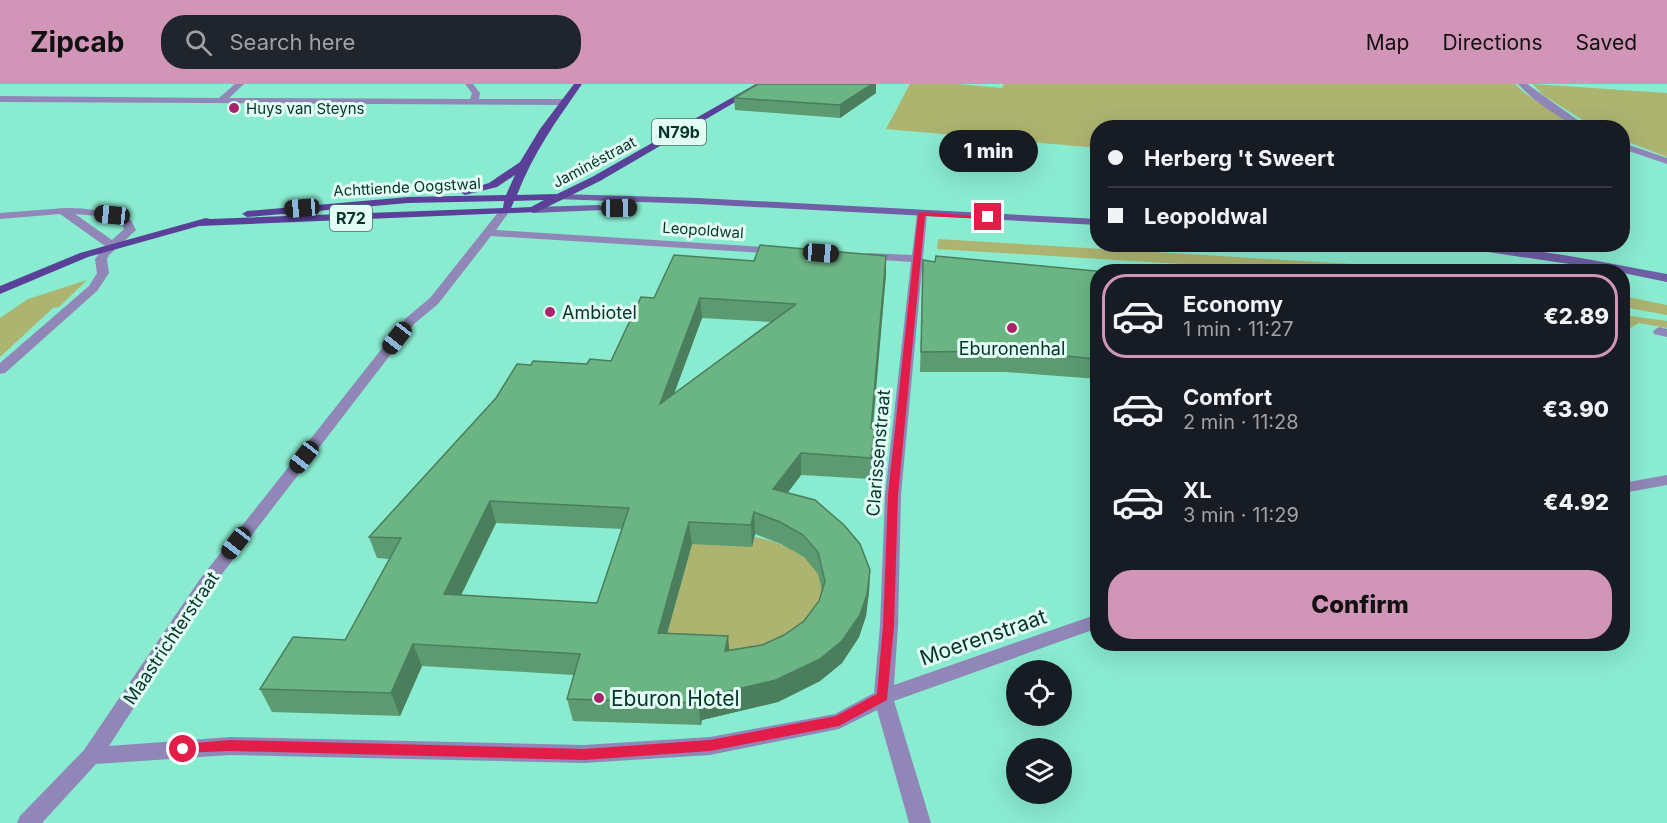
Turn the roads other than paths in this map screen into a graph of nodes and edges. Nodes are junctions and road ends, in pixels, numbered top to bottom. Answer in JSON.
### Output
{"nodes":[{"id":1,"x":240,"y":84,"type":"edge"},
{"id":2,"x":469,"y":84,"type":"edge"},
{"id":3,"x":578,"y":84,"type":"edge"},
{"id":4,"x":762,"y":84,"type":"edge"},
{"id":5,"x":1522,"y":84,"type":"edge"},
{"id":6,"x":0,"y":99,"type":"edge"},
{"id":7,"x":221,"y":100,"type":"junction"},
{"id":8,"x":474,"y":101,"type":"junction"},
{"id":9,"x":564,"y":102,"type":"junction"},
{"id":10,"x":1573,"y":120,"type":"edge"},
{"id":11,"x":1630,"y":148,"type":"edge"},
{"id":12,"x":1667,"y":161,"type":"edge"},
{"id":13,"x":524,"y":164,"type":"junction"},
{"id":14,"x":596,"y":179,"type":"junction"},
{"id":15,"x":559,"y":197,"type":"junction"},
{"id":16,"x":510,"y":198,"type":"junction"},
{"id":17,"x":619,"y":198,"type":"junction"},
{"id":18,"x":408,"y":200,"type":"junction"},
{"id":19,"x":731,"y":204,"type":"junction"},
{"id":20,"x":533,"y":210,"type":"junction"},
{"id":21,"x":56,"y":212,"type":"junction"},
{"id":22,"x":504,"y":212,"type":"junction"},
{"id":23,"x":922,"y":214,"type":"junction"},
{"id":24,"x":0,"y":216,"type":"edge"},
{"id":25,"x":1090,"y":222,"type":"edge"},
{"id":26,"x":198,"y":223,"type":"junction"},
{"id":27,"x":489,"y":233,"type":"junction"},
{"id":28,"x":112,"y":245,"type":"junction"},
{"id":29,"x":787,"y":251,"type":"edge"},
{"id":30,"x":1517,"y":252,"type":"edge"},
{"id":31,"x":856,"y":255,"type":"edge"},
{"id":32,"x":916,"y":259,"type":"junction"},
{"id":33,"x":1590,"y":264,"type":"edge"},
{"id":34,"x":1630,"y":271,"type":"edge"},
{"id":35,"x":1667,"y":278,"type":"edge"},
{"id":36,"x":0,"y":290,"type":"edge"},
{"id":37,"x":0,"y":370,"type":"edge"},
{"id":38,"x":1667,"y":480,"type":"edge"},
{"id":39,"x":1630,"y":487,"type":"edge"},
{"id":40,"x":1090,"y":624,"type":"edge"},
{"id":41,"x":883,"y":697,"type":"junction"},
{"id":42,"x":91,"y":756,"type":"junction"},
{"id":43,"x":28,"y":823,"type":"edge"},
{"id":44,"x":920,"y":823,"type":"edge"}],
"edges":[{"from":1,"to":7,"type":"street"},
{"from":2,"to":8,"type":"street"},
{"from":3,"to":9,"type":"main road"},
{"from":4,"to":14,"type":"main road","name":"Jaminéstraat","number":"N79b"},
{"from":5,"to":10,"type":"street"},
{"from":6,"to":7,"type":"street"},
{"from":7,"to":8,"type":"street"},
{"from":8,"to":9,"type":"street"},
{"from":9,"to":13,"type":"main road"},
{"from":11,"to":12,"type":"street"},
{"from":13,"to":16,"type":"main road","name":"Maastrichterstraat"},
{"from":13,"to":18,"type":"main road"},
{"from":14,"to":15,"type":"main road","name":"Jaminéstraat","number":"N79b"},
{"from":14,"to":17,"type":"street"},
{"from":15,"to":16,"type":"main road","name":"Leopoldwal","number":"R72"},
{"from":15,"to":17,"type":"street","name":"Leopoldwal"},
{"from":15,"to":20,"type":"main road","name":"Jaminéstraat","number":"N79b"},
{"from":16,"to":18,"type":"main road","name":"Achttiende Oogstwal","number":"R72"},
{"from":16,"to":22,"type":"main road","name":"Maastrichterstraat"},
{"from":17,"to":19,"type":"street","name":"Leopoldwal"},
{"from":18,"to":26,"type":"main road","name":"Achttiende Oogstwal","number":"R72"},
{"from":19,"to":20,"type":"street","name":"Leopoldwal"},
{"from":19,"to":23,"type":"street","name":"Leopoldwal"},
{"from":20,"to":22,"type":"main road","name":"Leopoldwal"},
{"from":21,"to":24,"type":"street"},
{"from":21,"to":28,"type":"street"},
{"from":21,"to":28,"type":"street"},
{"from":22,"to":26,"type":"main road","name":"Achttiende Oogstwal","number":"R72"},
{"from":22,"to":27,"type":"street","name":"Maastrichterstraat"},
{"from":23,"to":25,"type":"street","name":"Leopoldwal"},
{"from":23,"to":32,"type":"street","name":"Clarissenstraat"},
{"from":26,"to":28,"type":"main road","name":"Achttiende Oogstwal","number":"R72"},
{"from":27,"to":29,"type":"street","name":"Leopoldwal"},
{"from":27,"to":42,"type":"street","name":"Maastrichterstraat"},
{"from":28,"to":36,"type":"main road","number":"R72"},
{"from":28,"to":37,"type":"street"},
{"from":30,"to":33,"type":"street"},
{"from":31,"to":32,"type":"street"},
{"from":32,"to":41,"type":"street","name":"Clarissenstraat"},
{"from":34,"to":35,"type":"street"},
{"from":38,"to":39,"type":"street"},
{"from":40,"to":41,"type":"street","name":"Moerenstraat"},
{"from":41,"to":42,"type":"street","name":"Moerenstraat"},
{"from":41,"to":44,"type":"street"},
{"from":42,"to":43,"type":"street","name":"Maastrichterstraat"}]}
